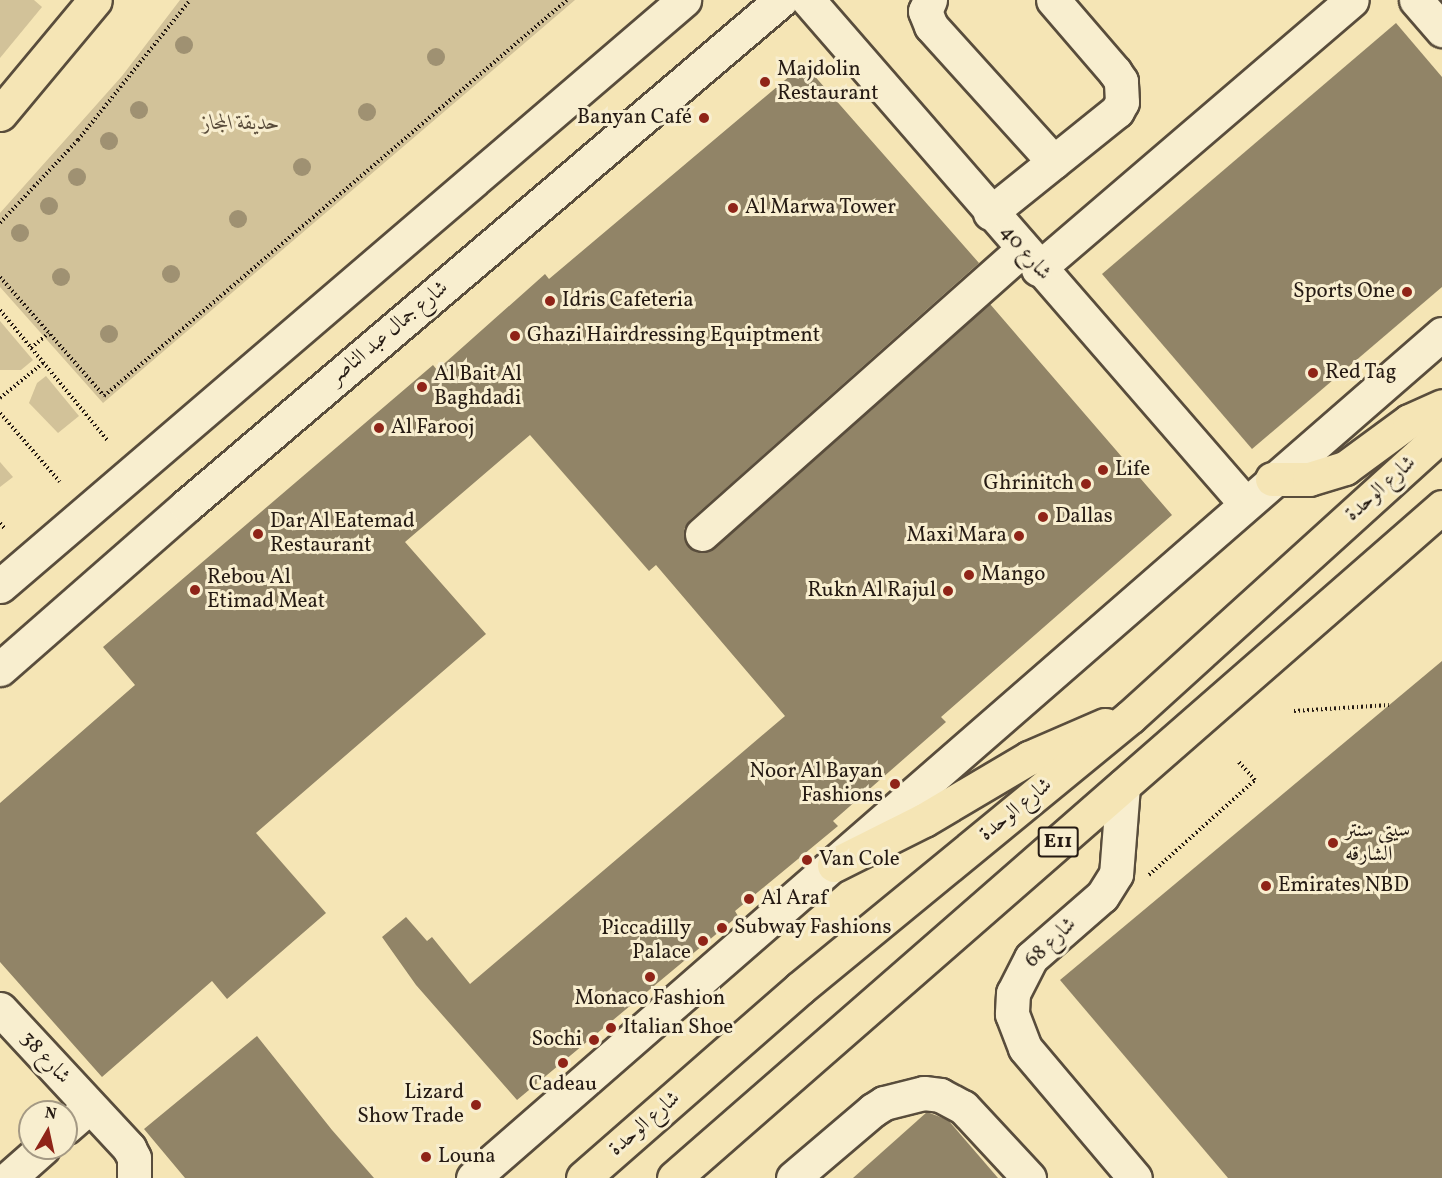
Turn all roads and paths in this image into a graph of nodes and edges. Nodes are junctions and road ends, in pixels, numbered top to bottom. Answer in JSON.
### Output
{"nodes":[{"id":1,"x":95,"y":0,"type":"edge"},
{"id":2,"x":190,"y":0,"type":"edge"},
{"id":3,"x":567,"y":0,"type":"edge"},
{"id":4,"x":684,"y":0,"type":"edge"},
{"id":5,"x":781,"y":0,"type":"edge"},
{"id":6,"x":808,"y":0,"type":"edge"},
{"id":7,"x":930,"y":0,"type":"edge"},
{"id":8,"x":1053,"y":0,"type":"edge"},
{"id":9,"x":1352,"y":0,"type":"edge"},
{"id":10,"x":1416,"y":0,"type":"edge"},
{"id":11,"x":1442,"y":30,"type":"edge"},
{"id":12,"x":0,"y":114,"type":"edge"},
{"id":13,"x":1054,"y":162,"type":"junction"},
{"id":14,"x":990,"y":213,"type":"junction"},
{"id":15,"x":0,"y":223,"type":"edge"},
{"id":16,"x":1030,"y":259,"type":"junction"},
{"id":17,"x":0,"y":277,"type":"edge"},
{"id":18,"x":0,"y":310,"type":"edge"},
{"id":19,"x":49,"y":333,"type":"junction"},
{"id":20,"x":1442,"y":334,"type":"edge"},
{"id":21,"x":31,"y":348,"type":"junction"},
{"id":22,"x":44,"y":363,"type":"junction"},
{"id":23,"x":0,"y":398,"type":"edge"},
{"id":24,"x":1442,"y":406,"type":"edge"},
{"id":25,"x":0,"y":413,"type":"edge"},
{"id":26,"x":1442,"y":434,"type":"edge"},
{"id":27,"x":108,"y":441,"type":"dead end"},
{"id":28,"x":1272,"y":479,"type":"junction"},
{"id":29,"x":60,"y":482,"type":"dead end"},
{"id":30,"x":1245,"y":503,"type":"junction"},
{"id":31,"x":1442,"y":507,"type":"edge"},
{"id":32,"x":0,"y":523,"type":"edge"},
{"id":33,"x":5,"y":529,"type":"dead end"},
{"id":34,"x":702,"y":534,"type":"dead end"},
{"id":35,"x":0,"y":586,"type":"edge"},
{"id":36,"x":0,"y":669,"type":"edge"},
{"id":37,"x":1389,"y":705,"type":"dead end"},
{"id":38,"x":1294,"y":711,"type":"dead end"},
{"id":39,"x":1130,"y":717,"type":"junction"},
{"id":40,"x":1123,"y":786,"type":"junction"},
{"id":41,"x":834,"y":865,"type":"junction"},
{"id":42,"x":0,"y":1009,"type":"edge"},
{"id":43,"x":66,"y":1100,"type":"edge"},
{"id":44,"x":78,"y":1117,"type":"edge"},
{"id":45,"x":29,"y":1160,"type":"edge"},
{"id":46,"x":687,"y":1172,"type":"edge"},
{"id":47,"x":9,"y":1178,"type":"edge"},
{"id":48,"x":134,"y":1178,"type":"edge"},
{"id":49,"x":473,"y":1178,"type":"edge"},
{"id":50,"x":583,"y":1178,"type":"edge"},
{"id":51,"x":794,"y":1178,"type":"edge"},
{"id":52,"x":1029,"y":1178,"type":"edge"},
{"id":53,"x":1135,"y":1178,"type":"edge"}],
"edges":[{"from":1,"to":12,"type":"main road"},
{"from":2,"to":15,"type":"path"},
{"from":3,"to":19,"type":"path"},
{"from":4,"to":35,"type":"street"},
{"from":5,"to":36,"type":"street","name":"شارع جمال عبد الناصر"},
{"from":6,"to":14,"type":"street","name":"شارع 40"},
{"from":7,"to":13,"type":"street"},
{"from":8,"to":13,"type":"street"},
{"from":9,"to":16,"type":"street"},
{"from":10,"to":11,"type":"street"},
{"from":13,"to":14,"type":"street"},
{"from":14,"to":16,"type":"street","name":"شارع 40"},
{"from":16,"to":30,"type":"street","name":"شارع 40"},
{"from":16,"to":34,"type":"street"},
{"from":17,"to":19,"type":"path"},
{"from":18,"to":21,"type":"path"},
{"from":19,"to":21,"type":"path"},
{"from":20,"to":28,"type":"street"},
{"from":21,"to":22,"type":"path"},
{"from":22,"to":23,"type":"path"},
{"from":22,"to":27,"type":"path"},
{"from":24,"to":28,"type":"main road"},
{"from":25,"to":29,"type":"path"},
{"from":26,"to":39,"type":"main road","name":"شارع الوحدة","number":"E11"},
{"from":28,"to":30,"type":"street"},
{"from":30,"to":41,"type":"street"},
{"from":31,"to":40,"type":"main road","number":"E11"},
{"from":32,"to":33,"type":"path"},
{"from":37,"to":38,"type":"path"},
{"from":39,"to":41,"type":"main road"},
{"from":39,"to":50,"type":"main road","name":"شارع الوحدة","number":"E11"},
{"from":40,"to":46,"type":"main road","number":"E11"},
{"from":40,"to":53,"type":"street","name":"شارع 68"},
{"from":41,"to":49,"type":"street"},
{"from":42,"to":43,"type":"street","name":"شارع 38"},
{"from":44,"to":48,"type":"street","name":"شارع 38"},
{"from":45,"to":47,"type":"street"},
{"from":51,"to":52,"type":"street"}]}
